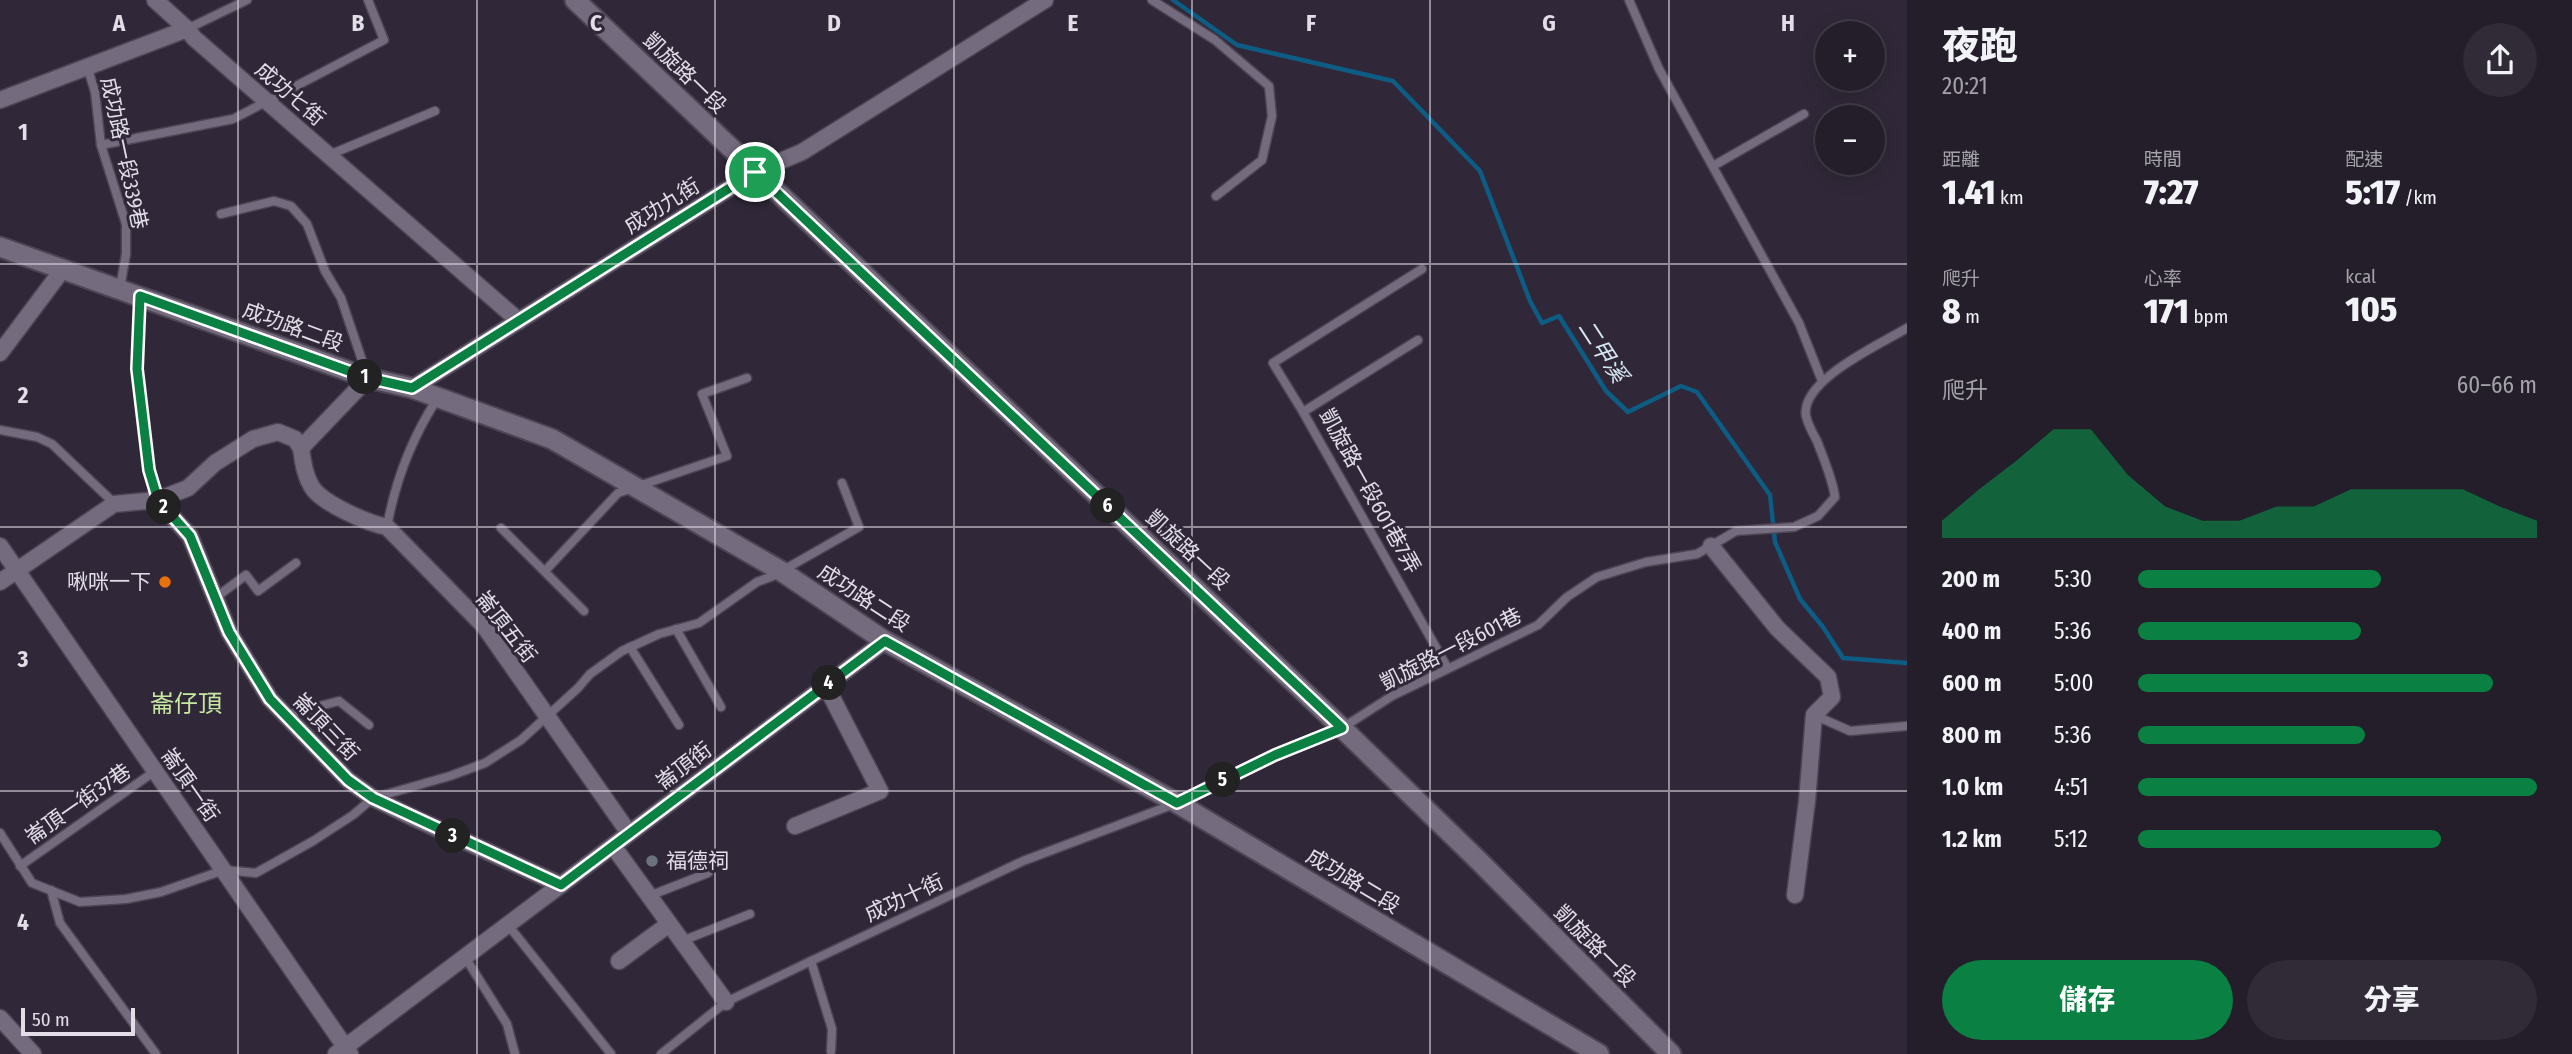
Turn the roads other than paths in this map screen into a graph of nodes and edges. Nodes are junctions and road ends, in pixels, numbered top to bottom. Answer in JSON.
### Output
{"nodes":[{"id":1,"x":155,"y":0,"type":"edge"},
{"id":2,"x":247,"y":0,"type":"edge"},
{"id":3,"x":368,"y":0,"type":"edge"},
{"id":4,"x":575,"y":0,"type":"edge"},
{"id":5,"x":1045,"y":0,"type":"edge"},
{"id":6,"x":1152,"y":0,"type":"edge"},
{"id":7,"x":1629,"y":0,"type":"edge"},
{"id":8,"x":187,"y":29,"type":"junction"},
{"id":9,"x":87,"y":66,"type":"junction"},
{"id":10,"x":0,"y":100,"type":"edge"},
{"id":11,"x":266,"y":101,"type":"junction"},
{"id":12,"x":435,"y":111,"type":"dead end"},
{"id":13,"x":1804,"y":114,"type":"dead end"},
{"id":14,"x":101,"y":145,"type":"junction"},
{"id":15,"x":329,"y":155,"type":"junction"},
{"id":16,"x":1713,"y":166,"type":"junction"},
{"id":17,"x":755,"y":172,"type":"junction"},
{"id":18,"x":1216,"y":196,"type":"dead end"},
{"id":19,"x":221,"y":214,"type":"dead end"},
{"id":20,"x":0,"y":247,"type":"edge"},
{"id":21,"x":63,"y":269,"type":"junction"},
{"id":22,"x":1422,"y":269,"type":"dead end"},
{"id":23,"x":120,"y":289,"type":"junction"},
{"id":24,"x":140,"y":296,"type":"junction"},
{"id":25,"x":519,"y":321,"type":"junction"},
{"id":26,"x":1907,"y":328,"type":"edge"},
{"id":27,"x":1418,"y":340,"type":"dead end"},
{"id":28,"x":0,"y":353,"type":"edge"},
{"id":29,"x":368,"y":378,"type":"junction"},
{"id":30,"x":747,"y":378,"type":"dead end"},
{"id":31,"x":1822,"y":381,"type":"junction"},
{"id":32,"x":412,"y":388,"type":"junction"},
{"id":33,"x":438,"y":397,"type":"junction"},
{"id":34,"x":1303,"y":412,"type":"junction"},
{"id":35,"x":0,"y":430,"type":"edge"},
{"id":36,"x":301,"y":448,"type":"junction"},
{"id":37,"x":842,"y":483,"type":"dead end"},
{"id":38,"x":636,"y":488,"type":"junction"},
{"id":39,"x":158,"y":500,"type":"junction"},
{"id":40,"x":114,"y":504,"type":"junction"},
{"id":41,"x":387,"y":527,"type":"junction"},
{"id":42,"x":501,"y":528,"type":"dead end"},
{"id":43,"x":0,"y":546,"type":"edge"},
{"id":44,"x":1711,"y":546,"type":"junction"},
{"id":45,"x":296,"y":564,"type":"dead end"},
{"id":46,"x":17,"y":571,"type":"junction"},
{"id":47,"x":545,"y":571,"type":"junction"},
{"id":48,"x":781,"y":571,"type":"junction"},
{"id":49,"x":0,"y":582,"type":"edge"},
{"id":50,"x":215,"y":598,"type":"junction"},
{"id":51,"x":584,"y":611,"type":"dead end"},
{"id":52,"x":676,"y":629,"type":"junction"},
{"id":53,"x":885,"y":641,"type":"junction"},
{"id":54,"x":630,"y":647,"type":"junction"},
{"id":55,"x":1447,"y":667,"type":"junction"},
{"id":56,"x":826,"y":685,"type":"junction"},
{"id":57,"x":721,"y":707,"type":"dead end"},
{"id":58,"x":285,"y":715,"type":"junction"},
{"id":59,"x":545,"y":715,"type":"junction"},
{"id":60,"x":1814,"y":715,"type":"junction"},
{"id":61,"x":369,"y":725,"type":"dead end"},
{"id":62,"x":679,"y":725,"type":"dead end"},
{"id":63,"x":1907,"y":726,"type":"edge"},
{"id":64,"x":1342,"y":728,"type":"junction"},
{"id":65,"x":155,"y":771,"type":"junction"},
{"id":66,"x":373,"y":798,"type":"junction"},
{"id":67,"x":1177,"y":803,"type":"junction"},
{"id":68,"x":795,"y":826,"type":"dead end"},
{"id":69,"x":0,"y":833,"type":"edge"},
{"id":70,"x":629,"y":833,"type":"junction"},
{"id":71,"x":613,"y":846,"type":"junction"},
{"id":72,"x":20,"y":866,"type":"junction"},
{"id":73,"x":224,"y":870,"type":"junction"},
{"id":74,"x":708,"y":873,"type":"dead end"},
{"id":75,"x":561,"y":885,"type":"junction"},
{"id":76,"x":51,"y":890,"type":"junction"},
{"id":77,"x":1795,"y":895,"type":"dead end"},
{"id":78,"x":649,"y":896,"type":"junction"},
{"id":79,"x":750,"y":914,"type":"dead end"},
{"id":80,"x":669,"y":924,"type":"junction"},
{"id":81,"x":508,"y":925,"type":"junction"},
{"id":82,"x":682,"y":941,"type":"junction"},
{"id":83,"x":465,"y":957,"type":"junction"},
{"id":84,"x":619,"y":961,"type":"dead end"},
{"id":85,"x":811,"y":961,"type":"junction"},
{"id":86,"x":726,"y":1002,"type":"junction"},
{"id":87,"x":0,"y":1018,"type":"edge"},
{"id":88,"x":344,"y":1051,"type":"edge"},
{"id":89,"x":831,"y":1051,"type":"dead end"},
{"id":90,"x":32,"y":1054,"type":"edge"},
{"id":91,"x":156,"y":1054,"type":"edge"},
{"id":92,"x":515,"y":1054,"type":"edge"},
{"id":93,"x":611,"y":1054,"type":"edge"},
{"id":94,"x":661,"y":1054,"type":"edge"},
{"id":95,"x":1599,"y":1054,"type":"edge"},
{"id":96,"x":1671,"y":1054,"type":"edge"}],
"edges":[{"from":1,"to":8,"type":"street","name":"成功七街"},
{"from":2,"to":8,"type":"lane"},
{"from":3,"to":11,"type":"lane"},
{"from":4,"to":17,"type":"street","name":"凱旋路一段"},
{"from":5,"to":17,"type":"street","name":"成功九街"},
{"from":6,"to":18,"type":"lane"},
{"from":7,"to":16,"type":"lane"},
{"from":8,"to":9,"type":"street"},
{"from":8,"to":11,"type":"street","name":"成功七街"},
{"from":9,"to":10,"type":"street"},
{"from":9,"to":14,"type":"lane","name":"成功路一段339巷"},
{"from":11,"to":14,"type":"lane"},
{"from":11,"to":15,"type":"street","name":"成功七街"},
{"from":12,"to":15,"type":"lane"},
{"from":13,"to":16,"type":"lane"},
{"from":14,"to":23,"type":"lane","name":"成功路一段339巷"},
{"from":15,"to":25,"type":"street","name":"成功七街"},
{"from":16,"to":31,"type":"lane"},
{"from":17,"to":25,"type":"street","name":"成功九街"},
{"from":17,"to":64,"type":"street","name":"凱旋路一段"},
{"from":19,"to":29,"type":"lane"},
{"from":20,"to":21,"type":"street","name":"成功路二段"},
{"from":21,"to":23,"type":"street","name":"成功路二段"},
{"from":21,"to":28,"type":"street"},
{"from":22,"to":34,"type":"lane"},
{"from":23,"to":24,"type":"street","name":"成功路二段"},
{"from":24,"to":29,"type":"street","name":"成功路二段"},
{"from":24,"to":39,"type":"lane"},
{"from":25,"to":32,"type":"street","name":"成功九街"},
{"from":26,"to":31,"type":"lane"},
{"from":27,"to":34,"type":"lane","name":"凱旋路一段601巷7弄"},
{"from":29,"to":32,"type":"street","name":"成功路二段"},
{"from":29,"to":36,"type":"street"},
{"from":30,"to":38,"type":"lane"},
{"from":31,"to":44,"type":"lane","name":"凱旋路一段601巷"},
{"from":32,"to":33,"type":"street","name":"成功路二段"},
{"from":33,"to":38,"type":"street","name":"成功路二段"},
{"from":33,"to":41,"type":"lane"},
{"from":34,"to":55,"type":"lane","name":"凱旋路一段601巷7弄"},
{"from":35,"to":40,"type":"lane"},
{"from":36,"to":39,"type":"street"},
{"from":36,"to":41,"type":"street","name":"崙頂五街"},
{"from":37,"to":48,"type":"lane"},
{"from":38,"to":47,"type":"lane"},
{"from":38,"to":48,"type":"street","name":"成功路二段"},
{"from":39,"to":40,"type":"street"},
{"from":39,"to":50,"type":"street","name":"崙頂三街"},
{"from":40,"to":46,"type":"street"},
{"from":41,"to":59,"type":"street","name":"崙頂五街"},
{"from":42,"to":47,"type":"lane"},
{"from":43,"to":46,"type":"street","name":"崙頂一街"},
{"from":44,"to":55,"type":"lane","name":"凱旋路一段601巷"},
{"from":44,"to":60,"type":"street"},
{"from":45,"to":50,"type":"lane"},
{"from":46,"to":49,"type":"street"},
{"from":46,"to":65,"type":"street","name":"崙頂一街"},
{"from":47,"to":51,"type":"lane"},
{"from":48,"to":52,"type":"lane"},
{"from":48,"to":53,"type":"street","name":"成功路二段"},
{"from":50,"to":58,"type":"street","name":"崙頂三街"},
{"from":52,"to":54,"type":"lane"},
{"from":52,"to":57,"type":"lane"},
{"from":53,"to":56,"type":"street","name":"崙頂街"},
{"from":53,"to":67,"type":"street","name":"成功路二段"},
{"from":54,"to":59,"type":"lane"},
{"from":54,"to":62,"type":"lane"},
{"from":55,"to":64,"type":"lane","name":"凱旋路一段601巷"},
{"from":56,"to":68,"type":"street"},
{"from":56,"to":70,"type":"street","name":"崙頂街"},
{"from":58,"to":61,"type":"lane"},
{"from":58,"to":66,"type":"street","name":"崙頂三街"},
{"from":59,"to":66,"type":"lane"},
{"from":59,"to":70,"type":"street","name":"崙頂五街"},
{"from":60,"to":63,"type":"lane"},
{"from":60,"to":77,"type":"street"},
{"from":64,"to":67,"type":"lane","name":"凱旋路一段601巷"},
{"from":64,"to":96,"type":"street","name":"凱旋路一段"},
{"from":65,"to":72,"type":"lane","name":"崙頂一街37巷"},
{"from":65,"to":73,"type":"street","name":"崙頂一街"},
{"from":66,"to":73,"type":"lane"},
{"from":66,"to":75,"type":"street","name":"崙頂三街"},
{"from":67,"to":85,"type":"lane","name":"成功十街"},
{"from":67,"to":95,"type":"street","name":"成功路二段"},
{"from":69,"to":72,"type":"lane"},
{"from":70,"to":71,"type":"street","name":"崙頂街"},
{"from":71,"to":75,"type":"street","name":"崙頂街"},
{"from":71,"to":78,"type":"street"},
{"from":72,"to":76,"type":"lane"},
{"from":73,"to":76,"type":"lane"},
{"from":73,"to":88,"type":"street","name":"崙頂一街"},
{"from":74,"to":78,"type":"lane"},
{"from":75,"to":81,"type":"street","name":"崙頂街"},
{"from":76,"to":91,"type":"lane"},
{"from":78,"to":80,"type":"street"},
{"from":79,"to":82,"type":"lane"},
{"from":80,"to":82,"type":"street"},
{"from":80,"to":84,"type":"street"},
{"from":81,"to":83,"type":"street","name":"崙頂街"},
{"from":81,"to":93,"type":"lane"},
{"from":82,"to":86,"type":"street"},
{"from":83,"to":88,"type":"street","name":"崙頂街"},
{"from":83,"to":92,"type":"lane"},
{"from":85,"to":86,"type":"lane","name":"成功十街"},
{"from":85,"to":89,"type":"lane"},
{"from":86,"to":94,"type":"lane","name":"成功十街"},
{"from":87,"to":90,"type":"street"}]}
